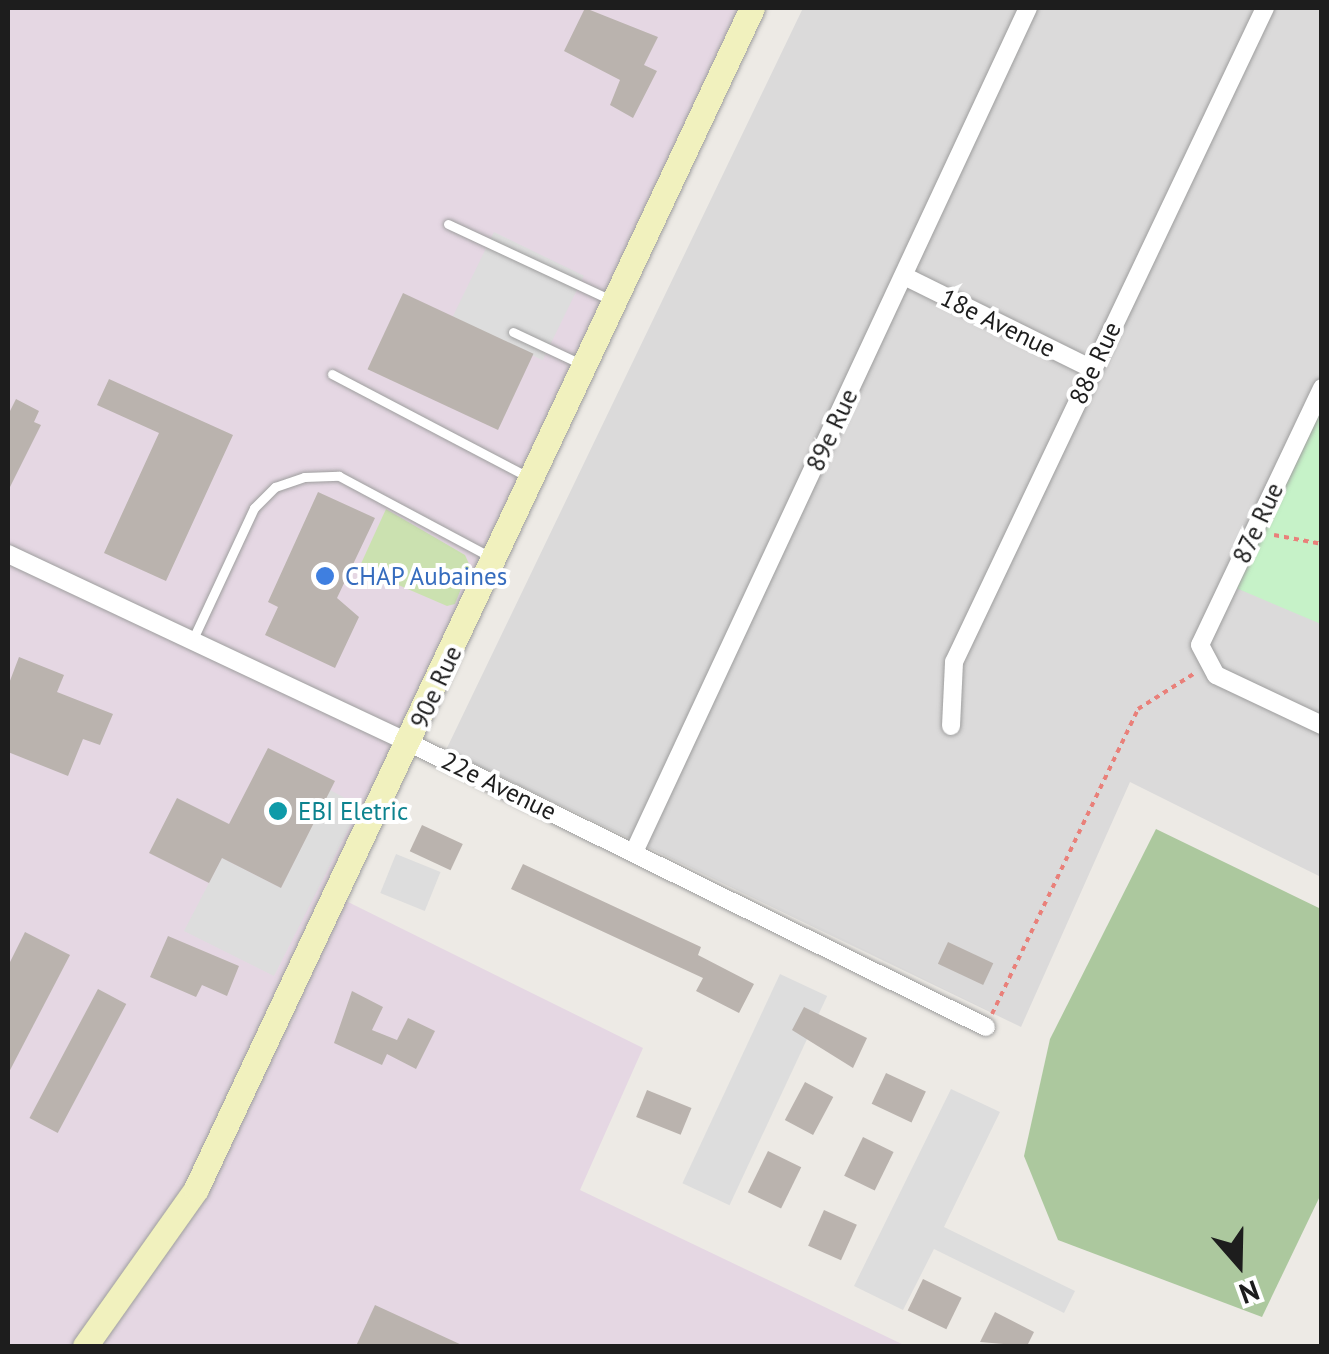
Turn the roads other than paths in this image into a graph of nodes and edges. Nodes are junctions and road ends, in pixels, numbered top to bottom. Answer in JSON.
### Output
{"nodes":[{"id":1,"x":752,"y":8,"type":"edge"},
{"id":2,"x":1028,"y":8,"type":"edge"},
{"id":3,"x":1265,"y":8,"type":"edge"},
{"id":4,"x":448,"y":224,"type":"dead end"},
{"id":5,"x":904,"y":276,"type":"junction"},
{"id":6,"x":615,"y":302,"type":"junction"},
{"id":7,"x":513,"y":332,"type":"dead end"},
{"id":8,"x":585,"y":367,"type":"junction"},
{"id":9,"x":1092,"y":369,"type":"junction"},
{"id":10,"x":332,"y":374,"type":"dead end"},
{"id":11,"x":1322,"y":388,"type":"edge"},
{"id":12,"x":532,"y":480,"type":"junction"},
{"id":13,"x":8,"y":554,"type":"edge"},
{"id":14,"x":496,"y":559,"type":"junction"},
{"id":15,"x":192,"y":641,"type":"junction"},
{"id":16,"x":951,"y":726,"type":"dead end"},
{"id":17,"x":1322,"y":726,"type":"edge"},
{"id":18,"x":410,"y":743,"type":"junction"},
{"id":19,"x":634,"y":852,"type":"junction"},
{"id":20,"x":986,"y":1028,"type":"road end"},
{"id":21,"x":85,"y":1346,"type":"edge"}],
"edges":[{"from":1,"to":6,"type":"street","name":"90e Rue"},
{"from":2,"to":5,"type":"street","name":"89e Rue"},
{"from":3,"to":9,"type":"street","name":"88e Rue"},
{"from":4,"to":6,"type":"lane"},
{"from":5,"to":9,"type":"street","name":"18e Avenue"},
{"from":5,"to":19,"type":"street","name":"89e Rue"},
{"from":6,"to":8,"type":"street","name":"90e Rue"},
{"from":7,"to":8,"type":"lane"},
{"from":8,"to":12,"type":"street","name":"90e Rue"},
{"from":9,"to":16,"type":"street","name":"88e Rue"},
{"from":10,"to":12,"type":"lane"},
{"from":11,"to":17,"type":"street","name":"87e Rue"},
{"from":12,"to":14,"type":"street","name":"90e Rue"},
{"from":13,"to":15,"type":"street","name":"22e Avenue"},
{"from":14,"to":15,"type":"lane"},
{"from":14,"to":18,"type":"street","name":"90e Rue"},
{"from":15,"to":18,"type":"street","name":"22e Avenue"},
{"from":18,"to":19,"type":"street","name":"22e Avenue"},
{"from":18,"to":21,"type":"street","name":"90e Rue"},
{"from":19,"to":20,"type":"street","name":"22e Avenue"}]}
